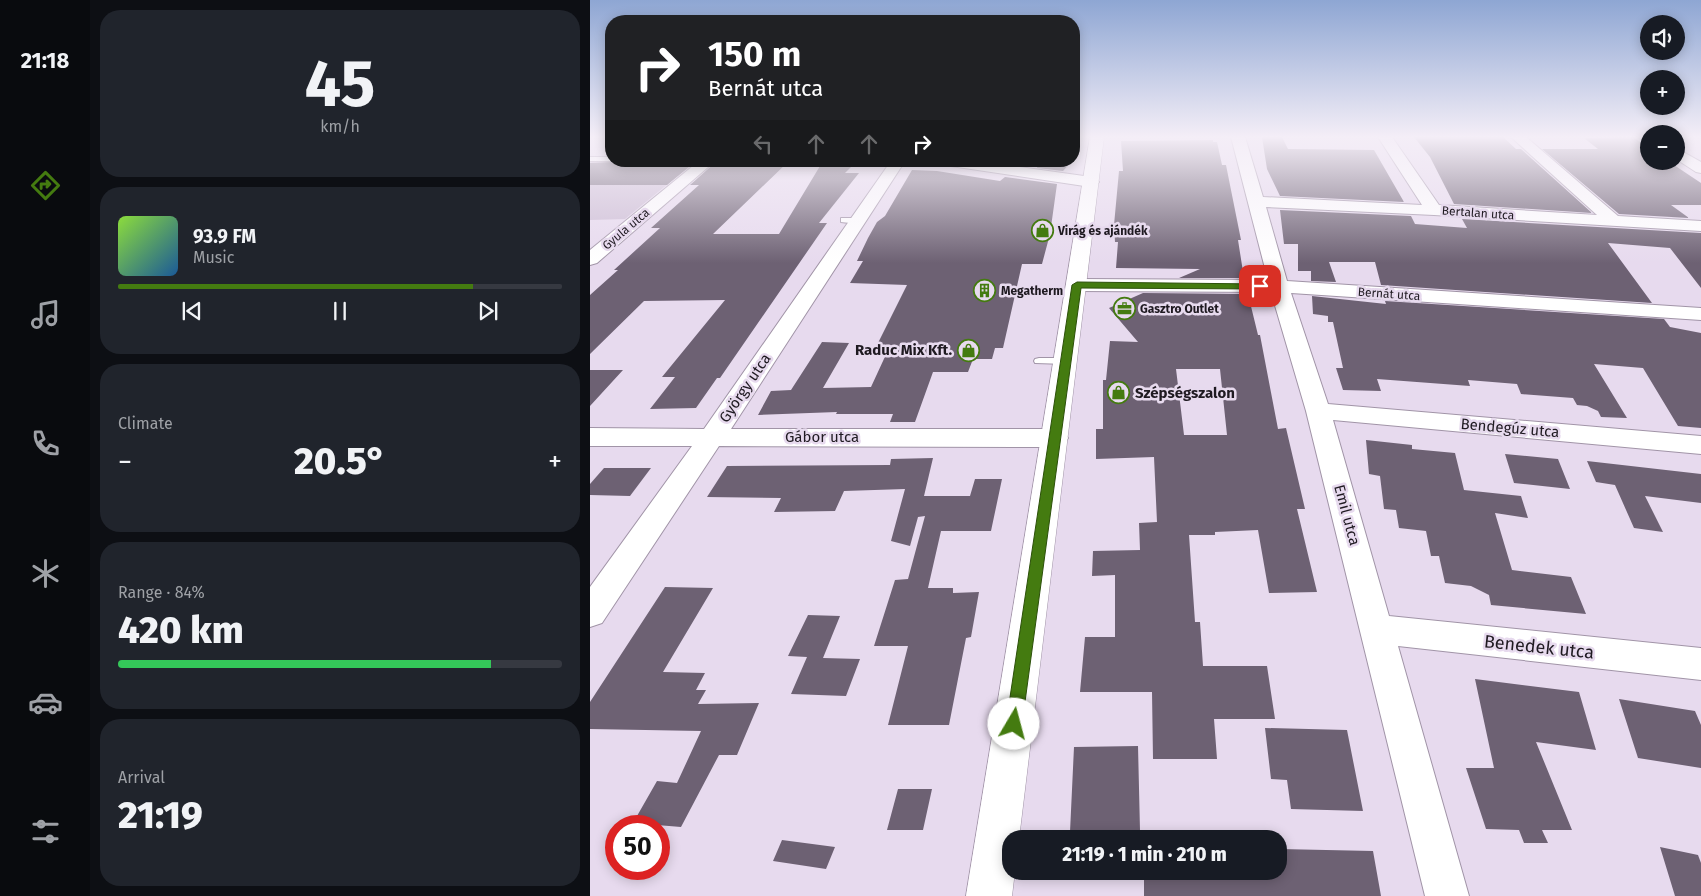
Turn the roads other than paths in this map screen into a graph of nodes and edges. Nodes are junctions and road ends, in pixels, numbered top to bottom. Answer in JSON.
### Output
{"nodes":[{"id":1,"x":687,"y":179,"type":"edge"},
{"id":2,"x":884,"y":179,"type":"edge"},
{"id":3,"x":1069,"y":179,"type":"edge"},
{"id":4,"x":1091,"y":179,"type":"edge"},
{"id":5,"x":1250,"y":179,"type":"edge"},
{"id":6,"x":1413,"y":179,"type":"edge"},
{"id":7,"x":1566,"y":179,"type":"edge"},
{"id":8,"x":1091,"y":182,"type":"junction"},
{"id":9,"x":1256,"y":202,"type":"junction"},
{"id":10,"x":1434,"y":210,"type":"junction"},
{"id":11,"x":1614,"y":221,"type":"junction"},
{"id":12,"x":1701,"y":226,"type":"edge"},
{"id":13,"x":590,"y":259,"type":"edge"},
{"id":14,"x":1077,"y":285,"type":"junction"},
{"id":15,"x":1279,"y":286,"type":"junction"},
{"id":16,"x":1701,"y":314,"type":"edge"},
{"id":17,"x":1318,"y":410,"type":"junction"},
{"id":18,"x":590,"y":437,"type":"edge"},
{"id":19,"x":712,"y":437,"type":"junction"},
{"id":20,"x":1055,"y":438,"type":"junction"},
{"id":21,"x":1701,"y":445,"type":"edge"},
{"id":22,"x":590,"y":613,"type":"edge"},
{"id":23,"x":1377,"y":629,"type":"junction"},
{"id":24,"x":1701,"y":664,"type":"edge"},
{"id":25,"x":989,"y":896,"type":"edge"},
{"id":26,"x":1447,"y":896,"type":"edge"}],
"edges":[{"from":1,"to":13,"type":"street","name":"Gyula utca"},
{"from":2,"to":19,"type":"street","name":"György utca"},
{"from":3,"to":8,"type":"street"},
{"from":4,"to":8,"type":"main road"},
{"from":5,"to":9,"type":"street","name":"Emil utca"},
{"from":6,"to":10,"type":"street"},
{"from":7,"to":11,"type":"street"},
{"from":8,"to":14,"type":"main road"},
{"from":9,"to":10,"type":"street","name":"Bertalan utca"},
{"from":9,"to":15,"type":"street","name":"Emil utca"},
{"from":10,"to":11,"type":"street","name":"Bertalan utca"},
{"from":11,"to":12,"type":"street","name":"Bertalan utca"},
{"from":14,"to":15,"type":"street","name":"Bernát utca"},
{"from":14,"to":20,"type":"main road"},
{"from":15,"to":16,"type":"street","name":"Bernát utca"},
{"from":15,"to":17,"type":"street","name":"Emil utca"},
{"from":17,"to":21,"type":"street","name":"Bendegúz utca"},
{"from":17,"to":23,"type":"street","name":"Emil utca"},
{"from":18,"to":19,"type":"street","name":"Gábor utca"},
{"from":19,"to":20,"type":"street","name":"Gábor utca"},
{"from":19,"to":22,"type":"street","name":"György utca"},
{"from":20,"to":25,"type":"main road"},
{"from":23,"to":24,"type":"street","name":"Benedek utca"},
{"from":23,"to":26,"type":"street","name":"Emil utca"}]}
